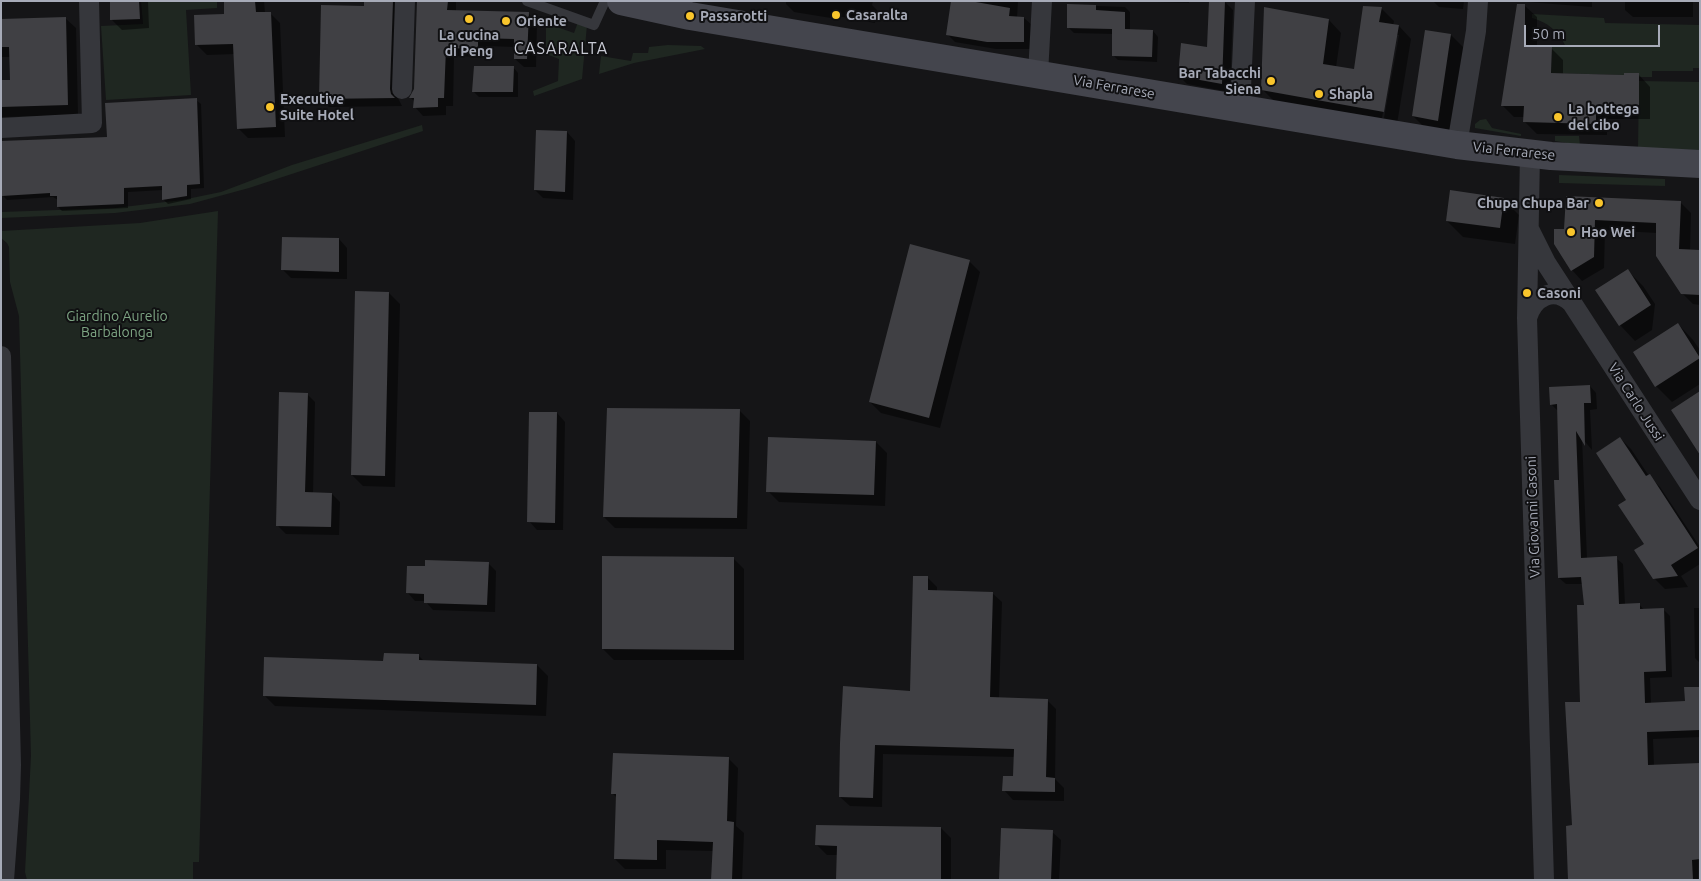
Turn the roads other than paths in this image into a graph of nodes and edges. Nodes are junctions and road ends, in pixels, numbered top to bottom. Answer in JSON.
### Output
{"nodes":[{"id":1,"x":88,"y":1,"type":"edge"},
{"id":2,"x":405,"y":1,"type":"edge"},
{"id":3,"x":527,"y":1,"type":"edge"},
{"id":4,"x":605,"y":1,"type":"edge"},
{"id":5,"x":1042,"y":1,"type":"edge"},
{"id":6,"x":1245,"y":1,"type":"edge"},
{"id":7,"x":1478,"y":1,"type":"edge"},
{"id":8,"x":638,"y":3,"type":"edge"},
{"id":9,"x":1038,"y":74,"type":"junction"},
{"id":10,"x":402,"y":89,"type":"dead end"},
{"id":11,"x":1240,"y":109,"type":"junction"},
{"id":12,"x":1,"y":128,"type":"edge"},
{"id":13,"x":1457,"y":145,"type":"junction"},
{"id":14,"x":1530,"y":154,"type":"junction"},
{"id":15,"x":1700,"y":164,"type":"edge"},
{"id":16,"x":1529,"y":224,"type":"junction"},
{"id":17,"x":1572,"y":303,"type":"junction"},
{"id":18,"x":1527,"y":318,"type":"junction"},
{"id":19,"x":1,"y":356,"type":"edge"},
{"id":20,"x":1700,"y":500,"type":"edge"},
{"id":21,"x":4,"y":880,"type":"edge"},
{"id":22,"x":1544,"y":880,"type":"edge"}],
"edges":[{"from":1,"to":12,"type":"street"},
{"from":2,"to":10,"type":"street"},
{"from":3,"to":4,"type":"lane"},
{"from":5,"to":9,"type":"street"},
{"from":6,"to":11,"type":"street"},
{"from":7,"to":13,"type":"street"},
{"from":8,"to":9,"type":"main road","name":"Via Ferrarese"},
{"from":9,"to":11,"type":"main road","name":"Via Ferrarese"},
{"from":11,"to":13,"type":"main road","name":"Via Ferrarese"},
{"from":13,"to":14,"type":"main road","name":"Via Ferrarese"},
{"from":14,"to":15,"type":"main road","name":"Via Ferrarese"},
{"from":14,"to":16,"type":"street","name":"Via Giovanni Casoni"},
{"from":16,"to":17,"type":"street","name":"Via Carlo Jussi"},
{"from":16,"to":18,"type":"street","name":"Via Giovanni Casoni"},
{"from":17,"to":18,"type":"street"},
{"from":17,"to":20,"type":"street","name":"Via Carlo Jussi"},
{"from":18,"to":22,"type":"street","name":"Via Giovanni Casoni"},
{"from":19,"to":21,"type":"street"}]}
